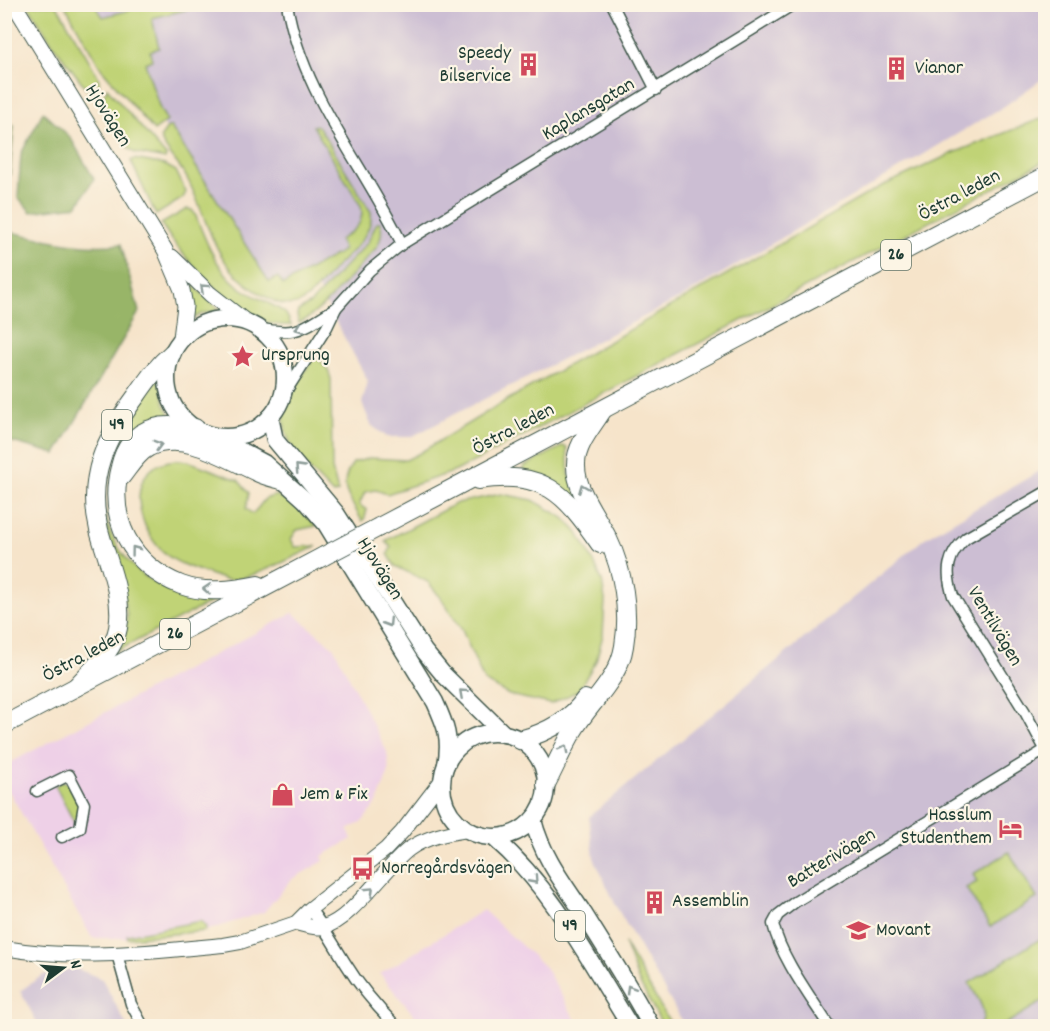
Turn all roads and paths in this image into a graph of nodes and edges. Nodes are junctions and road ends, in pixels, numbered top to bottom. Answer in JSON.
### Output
{"nodes":[{"id":1,"x":14,"y":4,"type":"edge"},
{"id":2,"x":287,"y":4,"type":"edge"},
{"id":3,"x":612,"y":4,"type":"edge"},
{"id":4,"x":794,"y":4,"type":"edge"},
{"id":5,"x":656,"y":90,"type":"junction"},
{"id":6,"x":1046,"y":176,"type":"edge"},
{"id":7,"x":402,"y":244,"type":"junction"},
{"id":8,"x":165,"y":250,"type":"junction"},
{"id":9,"x":336,"y":308,"type":"junction"},
{"id":10,"x":252,"y":325,"type":"junction"},
{"id":11,"x":176,"y":345,"type":"junction"},
{"id":12,"x":281,"y":399,"type":"junction"},
{"id":13,"x":602,"y":410,"type":"junction"},
{"id":14,"x":270,"y":417,"type":"junction"},
{"id":15,"x":195,"y":429,"type":"junction"},
{"id":16,"x":215,"y":436,"type":"junction"},
{"id":17,"x":281,"y":480,"type":"junction"},
{"id":18,"x":464,"y":482,"type":"junction"},
{"id":19,"x":116,"y":483,"type":"junction"},
{"id":20,"x":1046,"y":492,"type":"edge"},
{"id":21,"x":274,"y":582,"type":"junction"},
{"id":22,"x":76,"y":687,"type":"junction"},
{"id":23,"x":4,"y":725,"type":"edge"},
{"id":24,"x":512,"y":737,"type":"junction"},
{"id":25,"x":1045,"y":751,"type":"edge"},
{"id":26,"x":444,"y":772,"type":"junction"},
{"id":27,"x":546,"y":784,"type":"junction"},
{"id":28,"x":38,"y":791,"type":"dead end"},
{"id":29,"x":533,"y":820,"type":"junction"},
{"id":30,"x":466,"y":830,"type":"junction"},
{"id":31,"x":62,"y":837,"type":"dead end"},
{"id":32,"x":494,"y":838,"type":"junction"},
{"id":33,"x":310,"y":909,"type":"junction"},
{"id":34,"x":296,"y":923,"type":"junction"},
{"id":35,"x":324,"y":927,"type":"junction"},
{"id":36,"x":4,"y":948,"type":"edge"},
{"id":37,"x":117,"y":954,"type":"junction"},
{"id":38,"x":143,"y":1026,"type":"edge"},
{"id":39,"x":396,"y":1026,"type":"edge"},
{"id":40,"x":630,"y":1026,"type":"edge"},
{"id":41,"x":651,"y":1026,"type":"edge"},
{"id":42,"x":829,"y":1026,"type":"edge"}],
"edges":[{"from":1,"to":8,"type":"main road","name":"Hjovägen"},
{"from":2,"to":7,"type":"street"},
{"from":3,"to":5,"type":"street"},
{"from":4,"to":5,"type":"street","name":"Kaplansgatan"},
{"from":5,"to":7,"type":"street","name":"Kaplansgatan"},
{"from":6,"to":13,"type":"highway","name":"Östra leden","number":"26"},
{"from":7,"to":9,"type":"street","name":"Kaplansgatan"},
{"from":10,"to":8,"type":"main road","name":"Hjovägen","one_way":true},
{"from":8,"to":11,"type":"main road","name":"Hjovägen"},
{"from":9,"to":10,"type":"street","name":"Kaplansgatan","one_way":true},
{"from":9,"to":12,"type":"street","name":"Kaplansgatan"},
{"from":10,"to":11,"type":"main road","number":"49"},
{"from":10,"to":12,"type":"main road"},
{"from":11,"to":15,"type":"main road"},
{"from":11,"to":22,"type":"highway","number":"49"},
{"from":12,"to":14,"type":"main road"},
{"from":13,"to":18,"type":"highway","name":"Östra leden","number":"26"},
{"from":27,"to":13,"type":"highway","one_way":true},
{"from":14,"to":16,"type":"main road"},
{"from":24,"to":14,"type":"main road","name":"Hjovägen","one_way":true},
{"from":15,"to":16,"type":"main road"},
{"from":15,"to":19,"type":"highway"},
{"from":16,"to":17,"type":"main road","name":"Hjovägen"},
{"from":19,"to":17,"type":"highway","one_way":true},
{"from":17,"to":26,"type":"main road","name":"Hjovägen","one_way":true},
{"from":18,"to":21,"type":"highway","name":"Östra leden","number":"26","bridge":true},
{"from":18,"to":24,"type":"highway"},
{"from":21,"to":19,"type":"highway","one_way":true},
{"from":20,"to":25,"type":"street","name":"Ventilvägen"},
{"from":21,"to":22,"type":"highway","name":"Östra leden","number":"26"},
{"from":22,"to":23,"type":"highway","name":"Östra leden","number":"26"},
{"from":24,"to":26,"type":"main road"},
{"from":24,"to":27,"type":"main road"},
{"from":25,"to":42,"type":"street","name":"Batterivägen"},
{"from":26,"to":30,"type":"main road"},
{"from":26,"to":33,"type":"street"},
{"from":27,"to":29,"type":"main road"},
{"from":28,"to":31,"type":"street"},
{"from":29,"to":32,"type":"main road"},
{"from":41,"to":29,"type":"main road","number":"49","one_way":true},
{"from":30,"to":32,"type":"main road"},
{"from":35,"to":30,"type":"street","one_way":true},
{"from":32,"to":40,"type":"main road","number":"49","one_way":true},
{"from":33,"to":34,"type":"street"},
{"from":33,"to":35,"type":"street"},
{"from":34,"to":35,"type":"street"},
{"from":34,"to":37,"type":"street"},
{"from":35,"to":39,"type":"street"},
{"from":36,"to":37,"type":"street"},
{"from":37,"to":38,"type":"street"}]}
